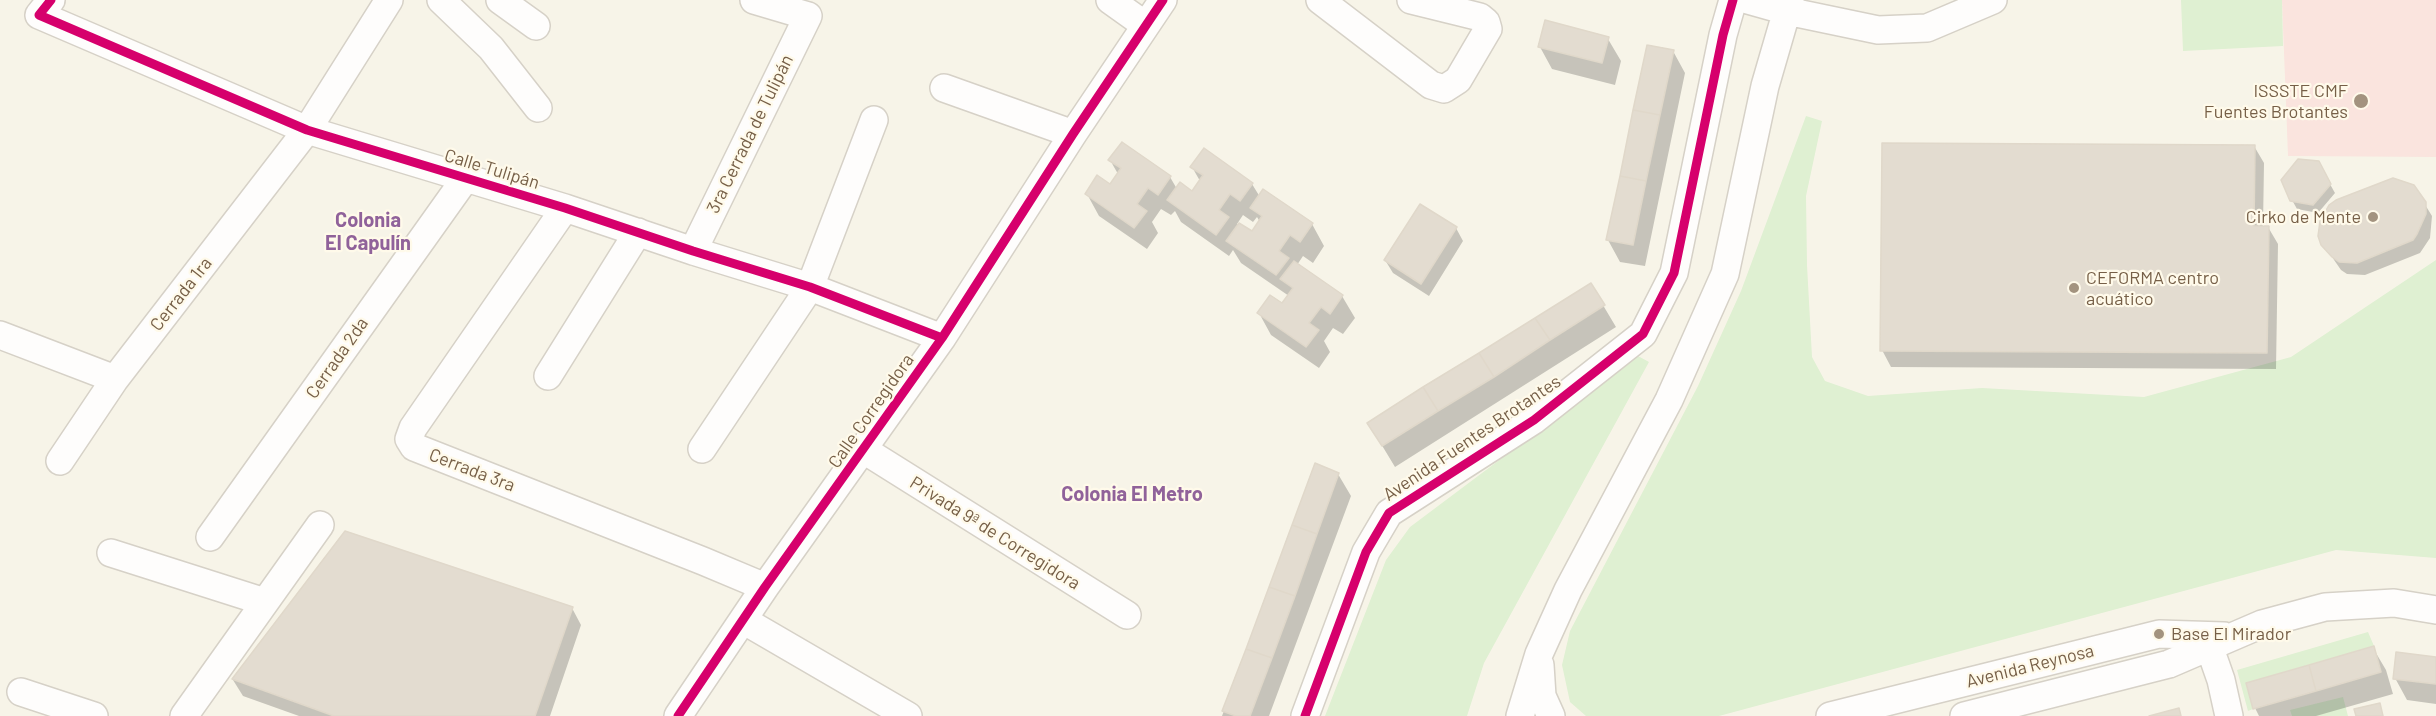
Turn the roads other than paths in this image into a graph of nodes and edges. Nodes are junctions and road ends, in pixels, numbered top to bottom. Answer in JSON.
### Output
{"nodes":[{"id":1,"x":389,"y":0,"type":"edge"},
{"id":2,"x":441,"y":0,"type":"edge"},
{"id":3,"x":500,"y":0,"type":"edge"},
{"id":4,"x":754,"y":0,"type":"edge"},
{"id":5,"x":1110,"y":0,"type":"edge"},
{"id":6,"x":1163,"y":0,"type":"edge"},
{"id":7,"x":1320,"y":0,"type":"edge"},
{"id":8,"x":1411,"y":0,"type":"edge"},
{"id":9,"x":1733,"y":0,"type":"edge"},
{"id":10,"x":1748,"y":0,"type":"edge"},
{"id":11,"x":1993,"y":0,"type":"edge"},
{"id":12,"x":1788,"y":5,"type":"edge"},
{"id":13,"x":45,"y":7,"type":"edge"},
{"id":14,"x":1145,"y":25,"type":"junction"},
{"id":15,"x":536,"y":26,"type":"dead end"},
{"id":16,"x":944,"y":88,"type":"dead end"},
{"id":17,"x":538,"y":108,"type":"dead end"},
{"id":18,"x":874,"y":120,"type":"dead end"},
{"id":19,"x":307,"y":130,"type":"junction"},
{"id":20,"x":1073,"y":134,"type":"junction"},
{"id":21,"x":465,"y":179,"type":"junction"},
{"id":22,"x":565,"y":208,"type":"junction"},
{"id":23,"x":638,"y":232,"type":"junction"},
{"id":24,"x":693,"y":251,"type":"junction"},
{"id":25,"x":810,"y":287,"type":"junction"},
{"id":26,"x":0,"y":335,"type":"edge"},
{"id":27,"x":942,"y":338,"type":"junction"},
{"id":28,"x":549,"y":376,"type":"dead end"},
{"id":29,"x":115,"y":379,"type":"junction"},
{"id":30,"x":702,"y":449,"type":"dead end"},
{"id":31,"x":864,"y":450,"type":"junction"},
{"id":32,"x":60,"y":461,"type":"dead end"},
{"id":33,"x":321,"y":525,"type":"dead end"},
{"id":34,"x":210,"y":537,"type":"dead end"},
{"id":35,"x":111,"y":553,"type":"dead end"},
{"id":36,"x":765,"y":587,"type":"junction"},
{"id":37,"x":266,"y":602,"type":"junction"},
{"id":38,"x":2436,"y":610,"type":"edge"},
{"id":39,"x":1127,"y":615,"type":"dead end"},
{"id":40,"x":743,"y":620,"type":"junction"},
{"id":41,"x":2216,"y":640,"type":"junction"},
{"id":42,"x":1539,"y":654,"type":"junction"},
{"id":43,"x":21,"y":692,"type":"dead end"},
{"id":44,"x":94,"y":716,"type":"edge"},
{"id":45,"x":184,"y":716,"type":"edge"},
{"id":46,"x":678,"y":716,"type":"edge"},
{"id":47,"x":908,"y":716,"type":"edge"},
{"id":48,"x":1305,"y":716,"type":"edge"},
{"id":49,"x":1520,"y":716,"type":"edge"},
{"id":50,"x":1551,"y":716,"type":"edge"},
{"id":51,"x":1830,"y":716,"type":"edge"},
{"id":52,"x":1964,"y":716,"type":"edge"},
{"id":53,"x":2229,"y":716,"type":"edge"}],
"edges":[{"from":1,"to":19,"type":"street","name":"Cerrada 1ra"},
{"from":2,"to":17,"type":"street"},
{"from":3,"to":15,"type":"street"},
{"from":4,"to":24,"type":"street","name":"3ra Cerrada de Tulipán"},
{"from":5,"to":14,"type":"street"},
{"from":6,"to":14,"type":"street","name":"Calle Corregidora"},
{"from":7,"to":8,"type":"street"},
{"from":9,"to":48,"type":"street","name":"Avenida Fuentes Brotantes"},
{"from":10,"to":12,"type":"street"},
{"from":11,"to":12,"type":"street"},
{"from":12,"to":42,"type":"street"},
{"from":13,"to":19,"type":"street","name":"Calle Tulipán"},
{"from":14,"to":20,"type":"street","name":"Calle Corregidora"},
{"from":16,"to":20,"type":"street"},
{"from":18,"to":25,"type":"street"},
{"from":19,"to":21,"type":"street","name":"Calle Tulipán"},
{"from":19,"to":29,"type":"street","name":"Cerrada 1ra"},
{"from":20,"to":27,"type":"street","name":"Calle Corregidora"},
{"from":21,"to":22,"type":"street","name":"Calle Tulipán"},
{"from":21,"to":34,"type":"street","name":"Cerrada 2da"},
{"from":22,"to":23,"type":"street","name":"Calle Tulipán"},
{"from":22,"to":36,"type":"street","name":"Cerrada 3ra"},
{"from":23,"to":24,"type":"street","name":"Calle Tulipán"},
{"from":23,"to":28,"type":"street"},
{"from":24,"to":25,"type":"street","name":"Calle Tulipán"},
{"from":25,"to":27,"type":"street","name":"Calle Tulipán"},
{"from":25,"to":30,"type":"street"},
{"from":26,"to":29,"type":"street"},
{"from":27,"to":31,"type":"street","name":"Calle Corregidora"},
{"from":29,"to":32,"type":"street","name":"Cerrada 1ra"},
{"from":31,"to":36,"type":"street","name":"Calle Corregidora"},
{"from":31,"to":39,"type":"street","name":"Privada 9ª de Corregidora"},
{"from":33,"to":37,"type":"street"},
{"from":35,"to":37,"type":"street"},
{"from":36,"to":40,"type":"street","name":"Calle Corregidora"},
{"from":37,"to":45,"type":"street"},
{"from":38,"to":41,"type":"street","name":"Avenida Reynosa"},
{"from":40,"to":46,"type":"street","name":"Calle Corregidora"},
{"from":40,"to":47,"type":"street"},
{"from":41,"to":51,"type":"street","name":"Avenida Reynosa"},
{"from":41,"to":52,"type":"street","name":"Avenida Reynosa"},
{"from":41,"to":53,"type":"street"},
{"from":42,"to":49,"type":"street"},
{"from":42,"to":50,"type":"street"},
{"from":43,"to":44,"type":"street"}]}
